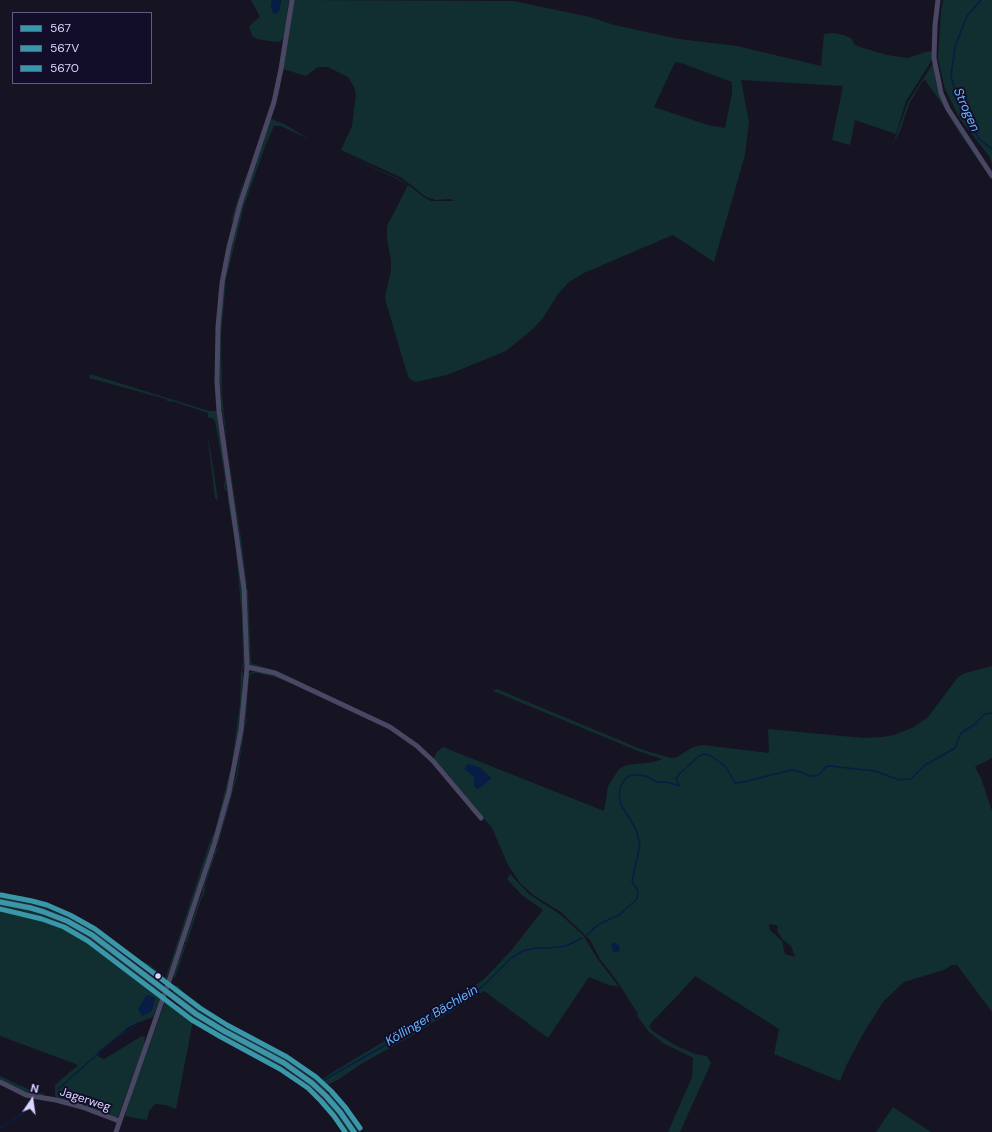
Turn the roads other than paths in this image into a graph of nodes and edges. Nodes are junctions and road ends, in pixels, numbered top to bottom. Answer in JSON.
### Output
{"nodes":[{"id":1,"x":292,"y":0,"type":"edge"},
{"id":2,"x":938,"y":0,"type":"edge"},
{"id":3,"x":992,"y":176,"type":"edge"},
{"id":4,"x":247,"y":667,"type":"junction"},
{"id":5,"x":481,"y":818,"type":"dead end"},
{"id":6,"x":0,"y":902,"type":"edge"},
{"id":7,"x":166,"y":991,"type":"junction"},
{"id":8,"x":0,"y":1082,"type":"edge"},
{"id":9,"x":119,"y":1122,"type":"junction"},
{"id":10,"x":116,"y":1132,"type":"edge"},
{"id":11,"x":354,"y":1132,"type":"edge"}],
"edges":[{"from":1,"to":4,"type":"street"},
{"from":2,"to":3,"type":"street"},
{"from":4,"to":5,"type":"street"},
{"from":4,"to":7,"type":"street"},
{"from":6,"to":7,"type":"street"},
{"from":7,"to":9,"type":"street"},
{"from":7,"to":11,"type":"street"},
{"from":8,"to":9,"type":"street","name":"Jagerweg"},
{"from":9,"to":10,"type":"street"}]}
